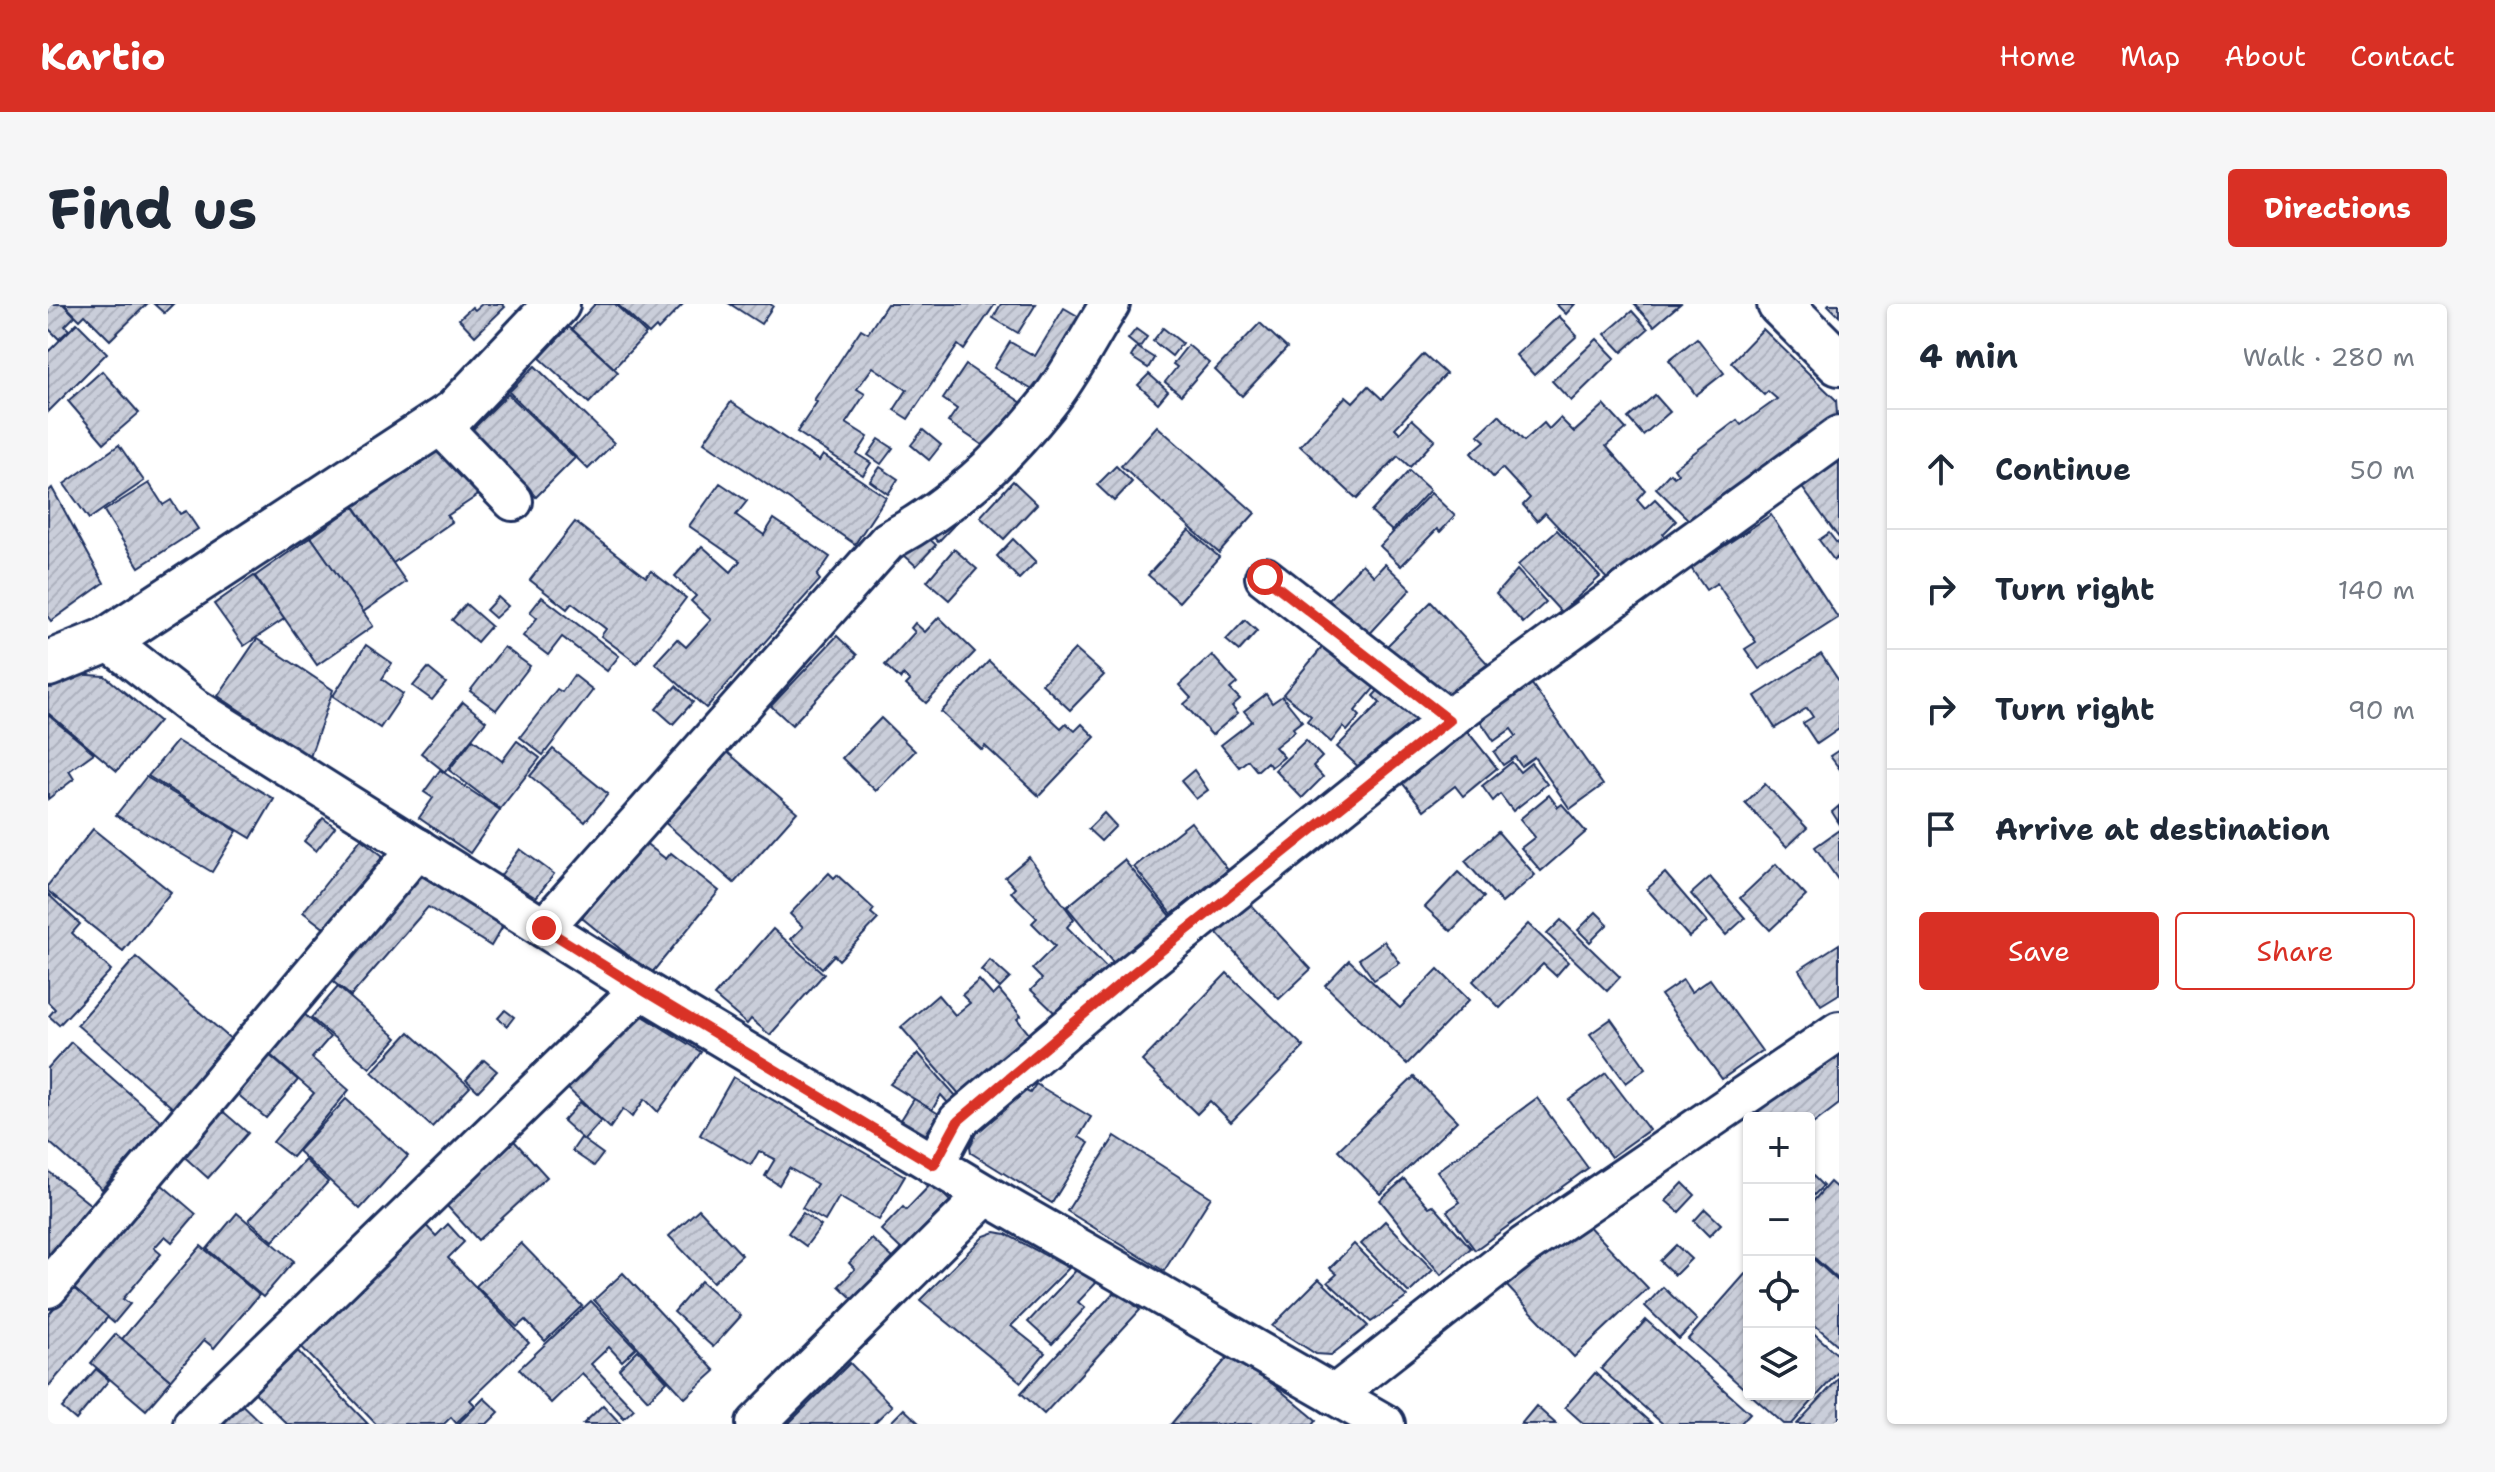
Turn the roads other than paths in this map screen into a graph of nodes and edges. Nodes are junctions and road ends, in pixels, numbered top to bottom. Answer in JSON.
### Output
{"nodes":[{"id":1,"x":557,"y":304,"type":"edge"},
{"id":2,"x":1110,"y":304,"type":"edge"},
{"id":3,"x":1780,"y":304,"type":"edge"},
{"id":4,"x":1839,"y":363,"type":"edge"},
{"id":5,"x":438,"y":423,"type":"junction"},
{"id":6,"x":1839,"y":436,"type":"edge"},
{"id":7,"x":513,"y":501,"type":"dead end"},
{"id":8,"x":1265,"y":577,"type":"dead end"},
{"id":9,"x":107,"y":640,"type":"junction"},
{"id":10,"x":48,"y":664,"type":"edge"},
{"id":11,"x":1449,"y":720,"type":"junction"},
{"id":12,"x":418,"y":848,"type":"junction"},
{"id":13,"x":544,"y":928,"type":"junction"},
{"id":14,"x":641,"y":989,"type":"junction"},
{"id":15,"x":1839,"y":1031,"type":"edge"},
{"id":16,"x":934,"y":1165,"type":"junction"},
{"id":17,"x":986,"y":1195,"type":"junction"},
{"id":18,"x":48,"y":1288,"type":"edge"},
{"id":19,"x":1334,"y":1395,"type":"junction"},
{"id":20,"x":193,"y":1424,"type":"edge"},
{"id":21,"x":756,"y":1424,"type":"edge"},
{"id":22,"x":1385,"y":1424,"type":"edge"}],
"edges":[{"from":1,"to":5,"type":"street"},
{"from":2,"to":13,"type":"street"},
{"from":3,"to":4,"type":"street"},
{"from":5,"to":7,"type":"street"},
{"from":5,"to":9,"type":"street"},
{"from":6,"to":11,"type":"street"},
{"from":8,"to":11,"type":"street"},
{"from":9,"to":10,"type":"street"},
{"from":9,"to":12,"type":"street"},
{"from":11,"to":16,"type":"street"},
{"from":12,"to":13,"type":"street"},
{"from":12,"to":18,"type":"street"},
{"from":13,"to":14,"type":"street"},
{"from":14,"to":16,"type":"street"},
{"from":14,"to":20,"type":"street"},
{"from":15,"to":19,"type":"street"},
{"from":16,"to":17,"type":"street"},
{"from":17,"to":19,"type":"street"},
{"from":17,"to":21,"type":"street"},
{"from":19,"to":22,"type":"street"}]}
